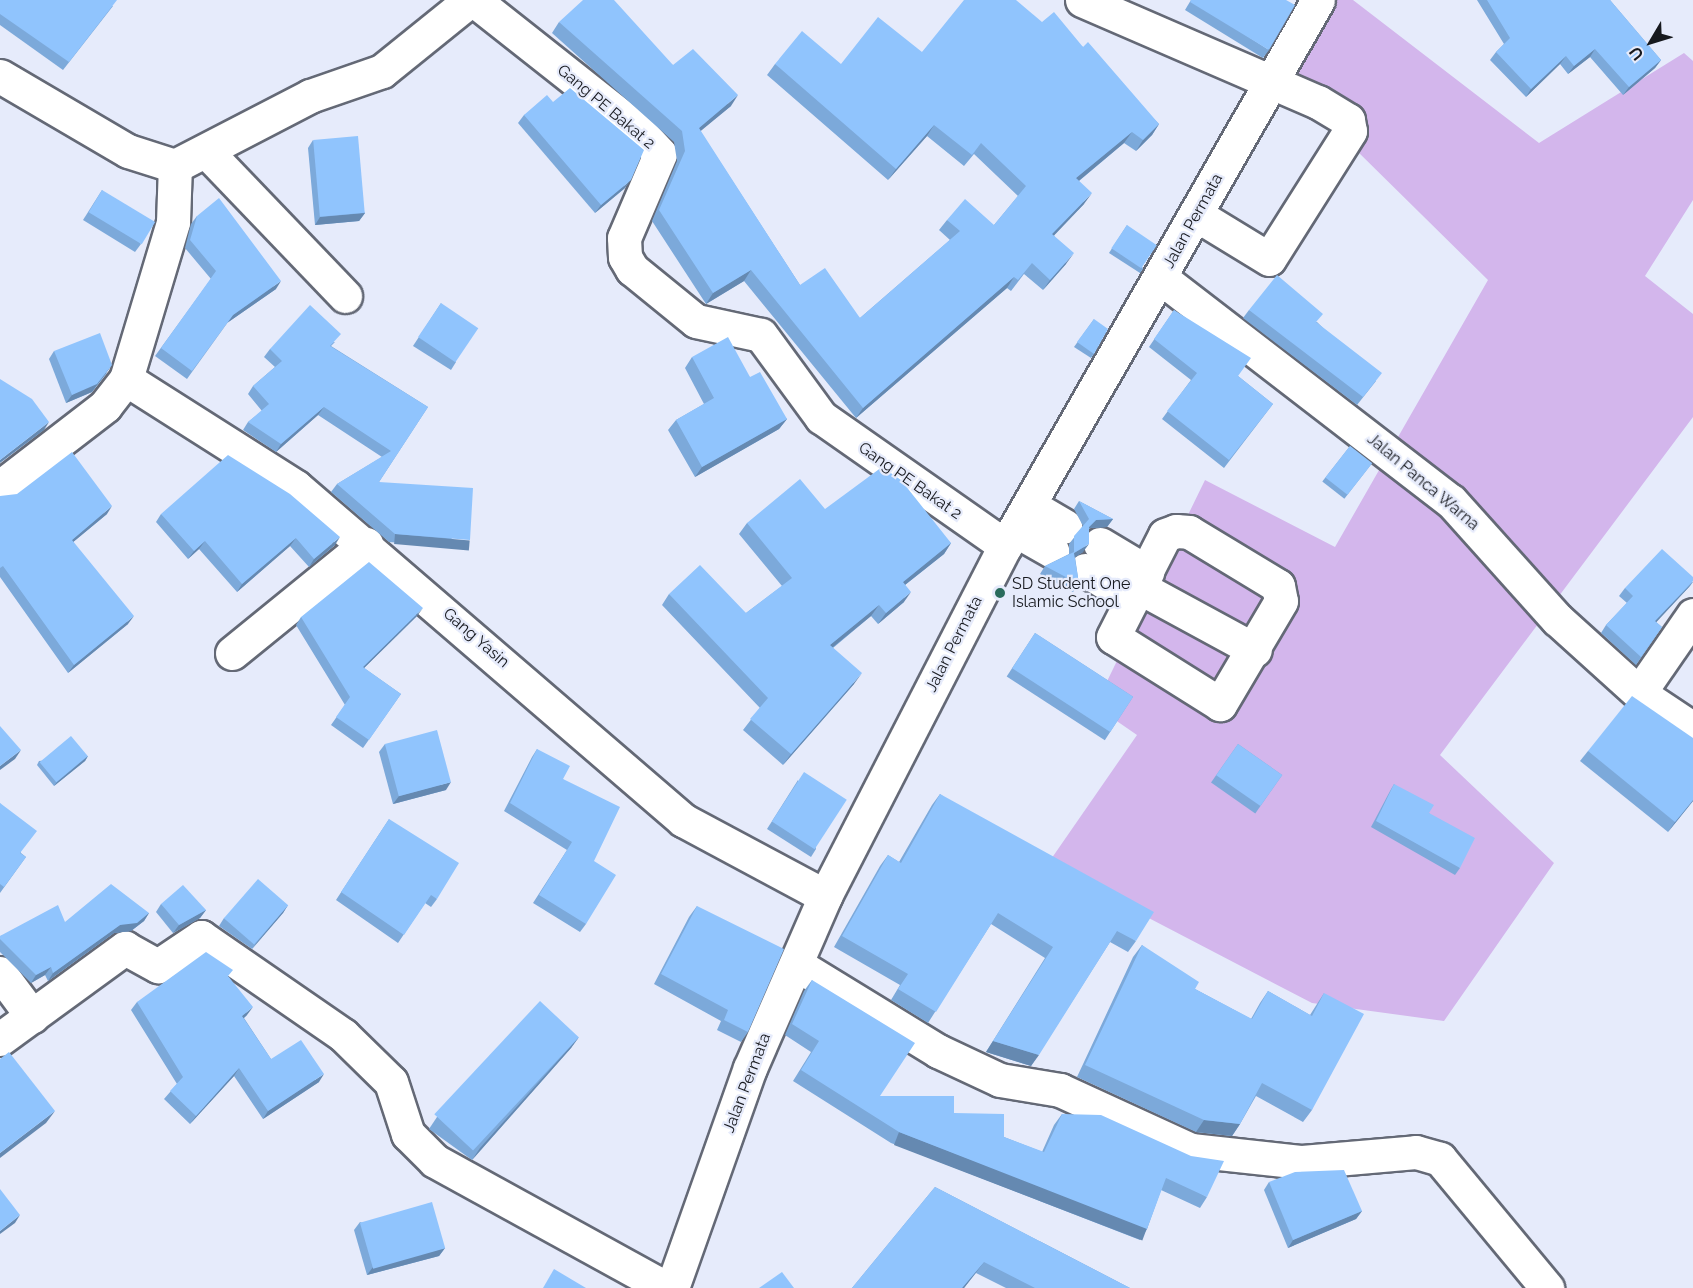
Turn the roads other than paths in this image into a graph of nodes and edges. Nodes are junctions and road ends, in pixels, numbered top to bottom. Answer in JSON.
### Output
{"nodes":[{"id":1,"x":472,"y":0,"type":"edge"},
{"id":2,"x":1082,"y":0,"type":"edge"},
{"id":3,"x":1318,"y":0,"type":"edge"},
{"id":4,"x":0,"y":75,"type":"edge"},
{"id":5,"x":1268,"y":84,"type":"junction"},
{"id":6,"x":208,"y":153,"type":"junction"},
{"id":7,"x":175,"y":166,"type":"junction"},
{"id":8,"x":1197,"y":215,"type":"junction"},
{"id":9,"x":1161,"y":278,"type":"junction"},
{"id":10,"x":345,"y":296,"type":"dead end"},
{"id":11,"x":126,"y":379,"type":"junction"},
{"id":12,"x":0,"y":487,"type":"edge"},
{"id":13,"x":1016,"y":527,"type":"junction"},
{"id":14,"x":1058,"y":538,"type":"dead end"},
{"id":15,"x":366,"y":544,"type":"junction"},
{"id":16,"x":1092,"y":557,"type":"edge"},
{"id":17,"x":1138,"y":585,"type":"junction"},
{"id":18,"x":1693,"y":615,"type":"edge"},
{"id":19,"x":1255,"y":650,"type":"junction"},
{"id":20,"x":232,"y":653,"type":"dead end"},
{"id":21,"x":1639,"y":693,"type":"junction"},
{"id":22,"x":1693,"y":729,"type":"edge"},
{"id":23,"x":825,"y":896,"type":"junction"},
{"id":24,"x":796,"y":964,"type":"junction"},
{"id":25,"x":0,"y":973,"type":"edge"},
{"id":26,"x":32,"y":1016,"type":"junction"},
{"id":27,"x":0,"y":1039,"type":"edge"},
{"id":28,"x":666,"y":1288,"type":"edge"},
{"id":29,"x":672,"y":1288,"type":"edge"},
{"id":30,"x":1547,"y":1288,"type":"edge"}],
"edges":[{"from":1,"to":6,"type":"street"},
{"from":1,"to":13,"type":"street","name":"Gang PE Bakat 2"},
{"from":2,"to":5,"type":"street"},
{"from":3,"to":5,"type":"street","name":"Jalan Permata"},
{"from":4,"to":7,"type":"street"},
{"from":5,"to":8,"type":"street","name":"Jalan Permata"},
{"from":5,"to":8,"type":"street"},
{"from":6,"to":7,"type":"street"},
{"from":6,"to":10,"type":"street"},
{"from":7,"to":11,"type":"street"},
{"from":8,"to":9,"type":"street","name":"Jalan Permata"},
{"from":9,"to":13,"type":"street","name":"Jalan Permata"},
{"from":9,"to":21,"type":"street","name":"Jalan Panca Warna"},
{"from":11,"to":12,"type":"street"},
{"from":11,"to":15,"type":"street","name":"Gang Yasin"},
{"from":13,"to":14,"type":"street"},
{"from":13,"to":23,"type":"street","name":"Jalan Permata"},
{"from":15,"to":20,"type":"street"},
{"from":15,"to":23,"type":"street","name":"Gang Yasin"},
{"from":16,"to":17,"type":"street"},
{"from":17,"to":19,"type":"street"},
{"from":17,"to":19,"type":"street"},
{"from":17,"to":19,"type":"street"},
{"from":18,"to":21,"type":"street"},
{"from":21,"to":22,"type":"street","name":"Jalan Panca Warna"},
{"from":23,"to":24,"type":"street","name":"Jalan Permata"},
{"from":24,"to":29,"type":"street","name":"Jalan Permata"},
{"from":24,"to":30,"type":"street"},
{"from":25,"to":26,"type":"street"},
{"from":26,"to":27,"type":"street"},
{"from":26,"to":28,"type":"street"}]}
